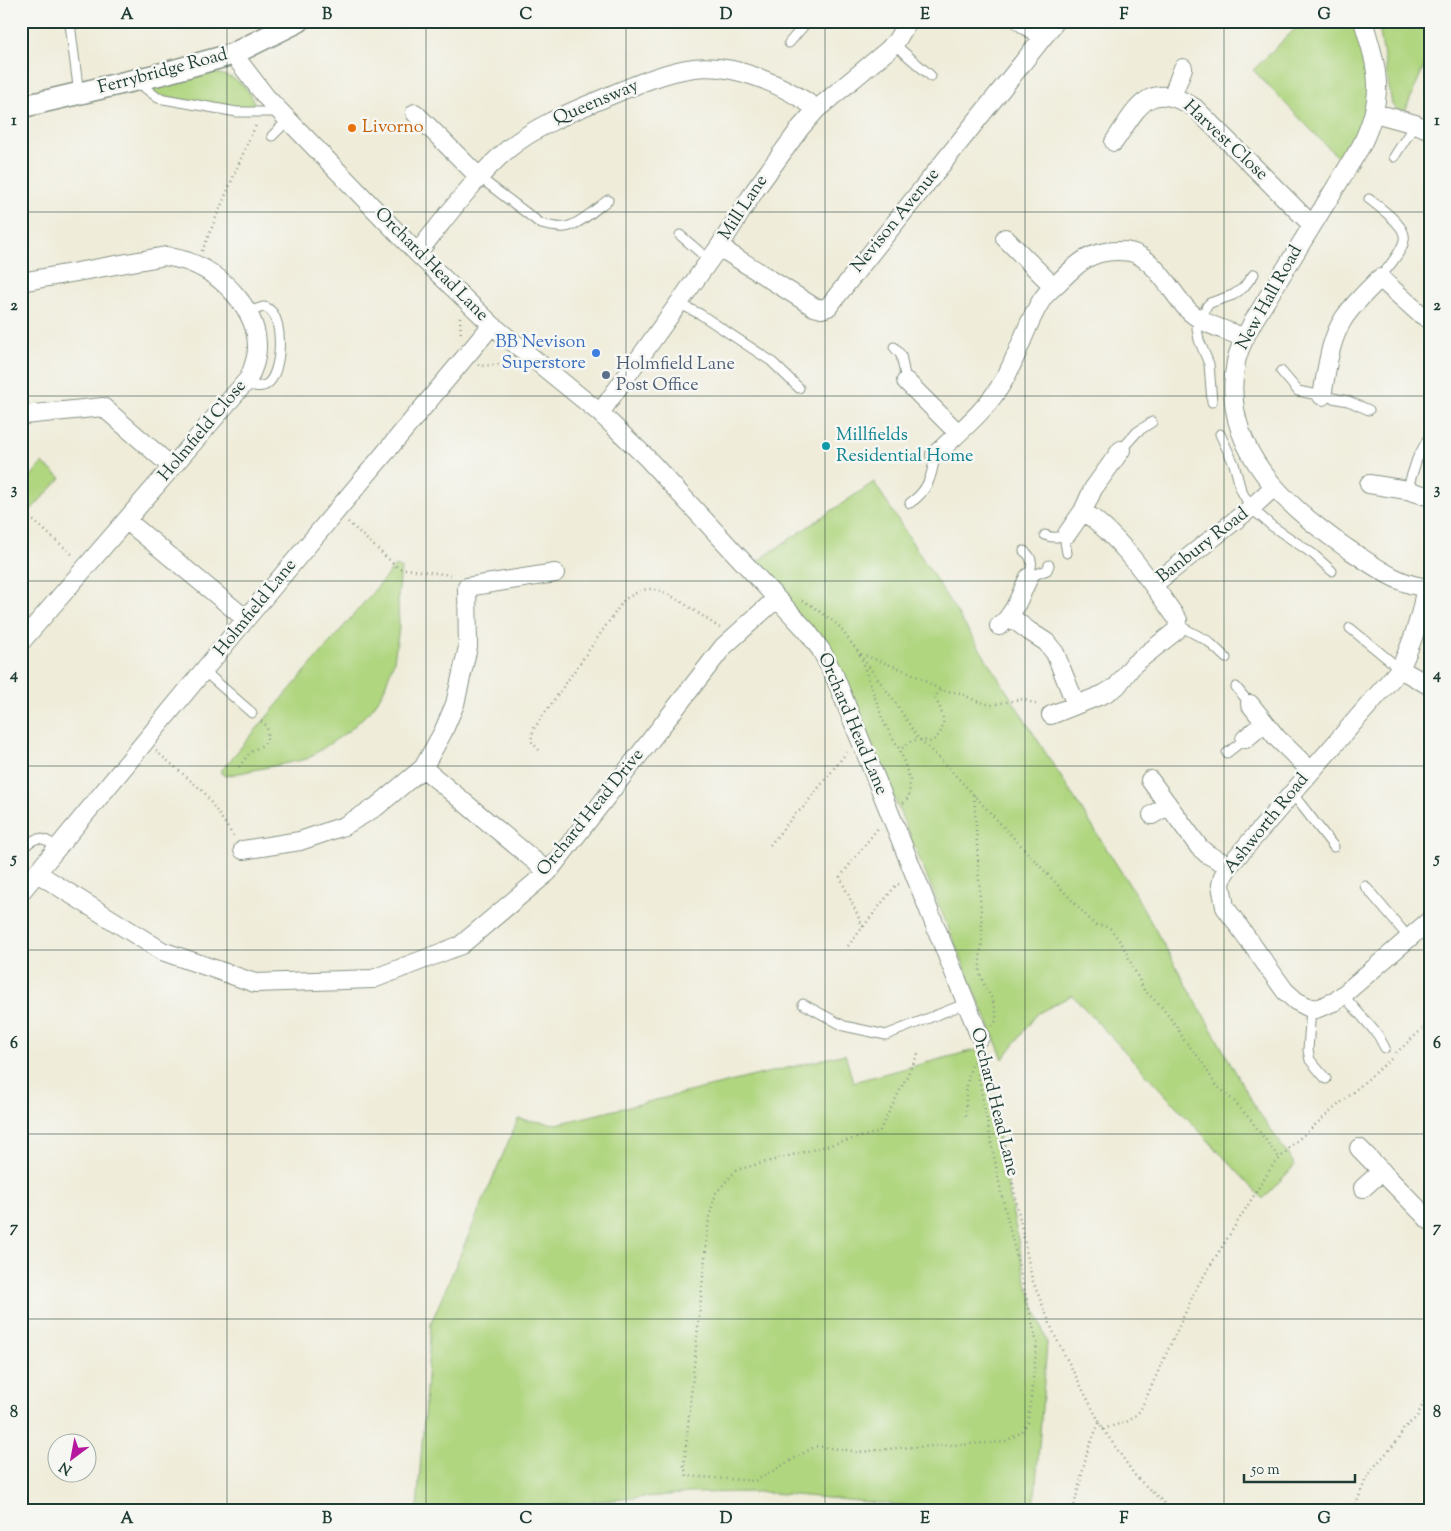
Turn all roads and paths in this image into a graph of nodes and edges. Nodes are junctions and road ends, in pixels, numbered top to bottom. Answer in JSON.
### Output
{"nodes":[{"id":1,"x":298,"y":21,"type":"edge"},
{"id":2,"x":908,"y":21,"type":"edge"},
{"id":3,"x":1020,"y":21,"type":"edge"},
{"id":4,"x":1056,"y":21,"type":"edge"},
{"id":5,"x":1364,"y":21,"type":"edge"},
{"id":6,"x":97,"y":22,"type":"edge"},
{"id":7,"x":806,"y":23,"type":"dead end"},
{"id":8,"x":1043,"y":37,"type":"junction"},
{"id":9,"x":789,"y":43,"type":"dead end"},
{"id":10,"x":894,"y":44,"type":"junction"},
{"id":11,"x":233,"y":54,"type":"junction"},
{"id":12,"x":1184,"y":68,"type":"dead end"},
{"id":13,"x":931,"y":76,"type":"dead end"},
{"id":14,"x":140,"y":79,"type":"junction"},
{"id":15,"x":79,"y":94,"type":"junction"},
{"id":16,"x":1172,"y":97,"type":"junction"},
{"id":17,"x":21,"y":107,"type":"edge"},
{"id":18,"x":817,"y":109,"type":"junction"},
{"id":19,"x":262,"y":113,"type":"junction"},
{"id":20,"x":415,"y":113,"type":"dead end"},
{"id":21,"x":1375,"y":113,"type":"junction"},
{"id":22,"x":284,"y":116,"type":"junction"},
{"id":23,"x":1422,"y":127,"type":"edge"},
{"id":24,"x":272,"y":136,"type":"dead end"},
{"id":25,"x":1114,"y":142,"type":"dead end"},
{"id":26,"x":1394,"y":157,"type":"dead end"},
{"id":27,"x":479,"y":177,"type":"junction"},
{"id":28,"x":1369,"y":199,"type":"dead end"},
{"id":29,"x":608,"y":200,"type":"dead end"},
{"id":30,"x":1312,"y":224,"type":"junction"},
{"id":31,"x":680,"y":234,"type":"dead end"},
{"id":32,"x":1005,"y":238,"type":"dead end"},
{"id":33,"x":417,"y":253,"type":"junction"},
{"id":34,"x":714,"y":254,"type":"junction"},
{"id":35,"x":196,"y":266,"type":"junction"},
{"id":36,"x":1254,"y":274,"type":"dead end"},
{"id":37,"x":1380,"y":278,"type":"junction"},
{"id":38,"x":21,"y":282,"type":"edge"},
{"id":39,"x":1054,"y":287,"type":"junction"},
{"id":40,"x":678,"y":303,"type":"junction"},
{"id":41,"x":248,"y":312,"type":"junction"},
{"id":42,"x":1201,"y":319,"type":"junction"},
{"id":43,"x":1430,"y":320,"type":"edge"},
{"id":44,"x":492,"y":325,"type":"junction"},
{"id":45,"x":1245,"y":338,"type":"junction"},
{"id":46,"x":894,"y":347,"type":"dead end"},
{"id":47,"x":1281,"y":371,"type":"dead end"},
{"id":48,"x":906,"y":381,"type":"joint"},
{"id":49,"x":244,"y":384,"type":"junction"},
{"id":50,"x":799,"y":388,"type":"dead end"},
{"id":51,"x":1322,"y":396,"type":"junction"},
{"id":52,"x":1212,"y":402,"type":"dead end"},
{"id":53,"x":1369,"y":410,"type":"dead end"},
{"id":54,"x":600,"y":413,"type":"junction"},
{"id":55,"x":22,"y":416,"type":"edge"},
{"id":56,"x":1152,"y":422,"type":"dead end"},
{"id":57,"x":958,"y":433,"type":"junction"},
{"id":58,"x":1220,"y":434,"type":"dead end"},
{"id":59,"x":1430,"y":435,"type":"edge"},
{"id":60,"x":1121,"y":450,"type":"joint"},
{"id":61,"x":935,"y":455,"type":"joint"},
{"id":62,"x":172,"y":467,"type":"junction"},
{"id":63,"x":1369,"y":484,"type":"dead end"},
{"id":64,"x":1274,"y":487,"type":"junction"},
{"id":65,"x":1407,"y":490,"type":"junction"},
{"id":66,"x":1430,"y":497,"type":"edge"},
{"id":67,"x":910,"y":503,"type":"dead end"},
{"id":68,"x":1251,"y":508,"type":"junction"},
{"id":69,"x":336,"y":511,"type":"junction"},
{"id":70,"x":1083,"y":511,"type":"junction"},
{"id":71,"x":21,"y":512,"type":"edge"},
{"id":72,"x":126,"y":520,"type":"junction"},
{"id":73,"x":1067,"y":534,"type":"junction"},
{"id":74,"x":1045,"y":535,"type":"dead end"},
{"id":75,"x":1024,"y":551,"type":"dead end"},
{"id":76,"x":1067,"y":553,"type":"dead end"},
{"id":77,"x":1049,"y":565,"type":"dead end"},
{"id":78,"x":86,"y":567,"type":"junction"},
{"id":79,"x":1332,"y":571,"type":"dead end"},
{"id":80,"x":555,"y":573,"type":"dead end"},
{"id":81,"x":1029,"y":577,"type":"junction"},
{"id":82,"x":1153,"y":585,"type":"junction"},
{"id":83,"x":467,"y":587,"type":"junction"},
{"id":84,"x":1427,"y":588,"type":"edge"},
{"id":85,"x":780,"y":603,"type":"junction"},
{"id":86,"x":246,"y":619,"type":"junction"},
{"id":87,"x":1178,"y":625,"type":"junction"},
{"id":88,"x":1350,"y":628,"type":"dead end"},
{"id":89,"x":734,"y":637,"type":"junction"},
{"id":90,"x":21,"y":642,"type":"edge"},
{"id":91,"x":860,"y":653,"type":"junction"},
{"id":92,"x":1226,"y":658,"type":"dead end"},
{"id":93,"x":1400,"y":669,"type":"junction"},
{"id":94,"x":204,"y":671,"type":"junction"},
{"id":95,"x":1430,"y":686,"type":"edge"},
{"id":96,"x":1236,"y":687,"type":"dead end"},
{"id":97,"x":942,"y":690,"type":"junction"},
{"id":98,"x":1076,"y":704,"type":"junction"},
{"id":99,"x":1250,"y":704,"type":"joint"},
{"id":100,"x":252,"y":713,"type":"joint"},
{"id":101,"x":1051,"y":715,"type":"joint"},
{"id":102,"x":1264,"y":723,"type":"junction"},
{"id":103,"x":859,"y":737,"type":"junction"},
{"id":104,"x":918,"y":738,"type":"junction"},
{"id":105,"x":1245,"y":739,"type":"joint"},
{"id":106,"x":145,"y":743,"type":"junction"},
{"id":107,"x":539,"y":750,"type":"dead end"},
{"id":108,"x":900,"y":750,"type":"junction"},
{"id":109,"x":1227,"y":753,"type":"dead end"},
{"id":110,"x":239,"y":767,"type":"dead end"},
{"id":111,"x":423,"y":768,"type":"junction"},
{"id":112,"x":1311,"y":771,"type":"junction"},
{"id":113,"x":1150,"y":780,"type":"dead end"},
{"id":114,"x":1292,"y":793,"type":"junction"},
{"id":115,"x":974,"y":795,"type":"junction"},
{"id":116,"x":1168,"y":805,"type":"junction"},
{"id":117,"x":890,"y":813,"type":"junction"},
{"id":118,"x":1152,"y":815,"type":"dead end"},
{"id":119,"x":770,"y":845,"type":"dead end"},
{"id":120,"x":1334,"y":847,"type":"dead end"},
{"id":121,"x":58,"y":848,"type":"junction"},
{"id":122,"x":243,"y":850,"type":"joint"},
{"id":123,"x":21,"y":851,"type":"edge"},
{"id":124,"x":1229,"y":866,"type":"junction"},
{"id":125,"x":548,"y":872,"type":"junction"},
{"id":126,"x":37,"y":873,"type":"junction"},
{"id":127,"x":1365,"y":886,"type":"dead end"},
{"id":128,"x":920,"y":887,"type":"junction"},
{"id":129,"x":21,"y":892,"type":"edge"},
{"id":130,"x":1430,"y":920,"type":"edge"},
{"id":131,"x":863,"y":927,"type":"junction"},
{"id":132,"x":1409,"y":938,"type":"junction"},
{"id":133,"x":848,"y":946,"type":"dead end"},
{"id":134,"x":1343,"y":995,"type":"junction"},
{"id":135,"x":967,"y":1003,"type":"junction"},
{"id":136,"x":803,"y":1004,"type":"dead end"},
{"id":137,"x":1311,"y":1008,"type":"junction"},
{"id":138,"x":1430,"y":1022,"type":"edge"},
{"id":139,"x":982,"y":1043,"type":"junction"},
{"id":140,"x":1385,"y":1048,"type":"dead end"},
{"id":141,"x":918,"y":1054,"type":"dead end"},
{"id":142,"x":975,"y":1059,"type":"junction"},
{"id":143,"x":1326,"y":1079,"type":"dead end"},
{"id":144,"x":966,"y":1116,"type":"dead end"},
{"id":145,"x":1359,"y":1148,"type":"dead end"},
{"id":146,"x":1280,"y":1159,"type":"junction"},
{"id":147,"x":1382,"y":1171,"type":"junction"},
{"id":148,"x":1363,"y":1188,"type":"dead end"},
{"id":149,"x":1429,"y":1219,"type":"edge"},
{"id":150,"x":1430,"y":1388,"type":"edge"},
{"id":151,"x":1100,"y":1421,"type":"junction"},
{"id":152,"x":1103,"y":1429,"type":"junction"},
{"id":153,"x":1073,"y":1510,"type":"edge"},
{"id":154,"x":1172,"y":1510,"type":"edge"},
{"id":155,"x":1354,"y":1510,"type":"edge"}],
"edges":[{"from":1,"to":11,"type":"street","name":"Ferrybridge Road"},
{"from":2,"to":10,"type":"street","name":"Mill Lane"},
{"from":3,"to":8,"type":"street"},
{"from":4,"to":8,"type":"street","name":"Nevison Avenue"},
{"from":5,"to":21,"type":"street","name":"New Hall Road"},
{"from":6,"to":15,"type":"lane"},
{"from":7,"to":9,"type":"lane"},
{"from":8,"to":34,"type":"street","name":"Nevison Avenue"},
{"from":10,"to":13,"type":"lane"},
{"from":10,"to":18,"type":"street","name":"Mill Lane"},
{"from":11,"to":14,"type":"street","name":"Ferrybridge Road"},
{"from":11,"to":22,"type":"street","name":"Orchard Head Lane"},
{"from":12,"to":16,"type":"street"},
{"from":14,"to":15,"type":"street","name":"Ferrybridge Road"},
{"from":14,"to":19,"type":"lane"},
{"from":15,"to":17,"type":"street","name":"Ferrybridge Road"},
{"from":16,"to":25,"type":"street","name":"Harvest Close"},
{"from":16,"to":30,"type":"street","name":"Harvest Close"},
{"from":18,"to":27,"type":"street","name":"Queensway"},
{"from":18,"to":34,"type":"street","name":"Mill Lane"},
{"from":19,"to":22,"type":"lane"},
{"from":19,"to":35,"type":"path"},
{"from":20,"to":27,"type":"street"},
{"from":21,"to":23,"type":"street"},
{"from":21,"to":30,"type":"street","name":"New Hall Road"},
{"from":22,"to":24,"type":"lane"},
{"from":22,"to":33,"type":"street","name":"Orchard Head Lane"},
{"from":23,"to":26,"type":"lane"},
{"from":27,"to":29,"type":"lane"},
{"from":27,"to":33,"type":"street","name":"Queensway"},
{"from":28,"to":37,"type":"lane"},
{"from":30,"to":45,"type":"street","name":"New Hall Road"},
{"from":31,"to":34,"type":"lane"},
{"from":32,"to":39,"type":"street"},
{"from":33,"to":44,"type":"street","name":"Orchard Head Lane"},
{"from":34,"to":40,"type":"street","name":"Mill Lane"},
{"from":35,"to":38,"type":"street","name":"Holmfield Close"},
{"from":35,"to":41,"type":"street","name":"Holmfield Close"},
{"from":36,"to":42,"type":"lane"},
{"from":37,"to":43,"type":"street"},
{"from":37,"to":51,"type":"street"},
{"from":39,"to":42,"type":"street"},
{"from":39,"to":57,"type":"street"},
{"from":40,"to":50,"type":"lane"},
{"from":40,"to":54,"type":"street","name":"Mill Lane"},
{"from":41,"to":49,"type":"street","name":"Holmfield Close"},
{"from":41,"to":49,"type":"lane"},
{"from":42,"to":45,"type":"street"},
{"from":42,"to":52,"type":"lane"},
{"from":44,"to":54,"type":"street","name":"Orchard Head Lane"},
{"from":44,"to":69,"type":"street","name":"Holmfield Lane"},
{"from":45,"to":64,"type":"street","name":"New Hall Road"},
{"from":46,"to":48,"type":"lane"},
{"from":47,"to":51,"type":"lane"},
{"from":48,"to":57,"type":"street"},
{"from":49,"to":62,"type":"street","name":"Holmfield Close"},
{"from":51,"to":53,"type":"lane"},
{"from":54,"to":85,"type":"street","name":"Orchard Head Lane"},
{"from":55,"to":62,"type":"street"},
{"from":56,"to":60,"type":"lane"},
{"from":57,"to":61,"type":"street"},
{"from":58,"to":68,"type":"lane"},
{"from":59,"to":65,"type":"lane"},
{"from":60,"to":70,"type":"street"},
{"from":61,"to":67,"type":"lane"},
{"from":62,"to":72,"type":"street","name":"Holmfield Close"},
{"from":63,"to":65,"type":"street"},
{"from":64,"to":68,"type":"street","name":"Banbury Road"},
{"from":64,"to":84,"type":"street","name":"New Hall Road"},
{"from":65,"to":66,"type":"street"},
{"from":68,"to":79,"type":"lane"},
{"from":68,"to":82,"type":"street","name":"Banbury Road"},
{"from":69,"to":83,"type":"path"},
{"from":69,"to":86,"type":"street","name":"Holmfield Lane"},
{"from":70,"to":73,"type":"street"},
{"from":70,"to":82,"type":"street"},
{"from":71,"to":78,"type":"path"},
{"from":72,"to":78,"type":"street","name":"Holmfield Close"},
{"from":72,"to":86,"type":"street"},
{"from":73,"to":74,"type":"lane"},
{"from":73,"to":76,"type":"lane"},
{"from":75,"to":81,"type":"lane"},
{"from":77,"to":81,"type":"lane"},
{"from":78,"to":90,"type":"street","name":"Holmfield Close"},
{"from":80,"to":83,"type":"street"},
{"from":81,"to":98,"type":"street"},
{"from":82,"to":87,"type":"street","name":"Banbury Road"},
{"from":83,"to":111,"type":"street"},
{"from":84,"to":93,"type":"street","name":"Ashworth Road"},
{"from":85,"to":89,"type":"street","name":"Orchard Head Drive"},
{"from":85,"to":91,"type":"path"},
{"from":85,"to":103,"type":"street","name":"Orchard Head Lane"},
{"from":86,"to":94,"type":"street","name":"Holmfield Lane"},
{"from":87,"to":92,"type":"lane"},
{"from":87,"to":98,"type":"street"},
{"from":88,"to":93,"type":"lane"},
{"from":89,"to":107,"type":"path"},
{"from":89,"to":125,"type":"street","name":"Orchard Head Drive"},
{"from":91,"to":97,"type":"path"},
{"from":91,"to":104,"type":"path"},
{"from":91,"to":108,"type":"path"},
{"from":93,"to":95,"type":"street"},
{"from":93,"to":112,"type":"street","name":"Ashworth Road"},
{"from":94,"to":100,"type":"lane"},
{"from":94,"to":106,"type":"street","name":"Holmfield Lane"},
{"from":96,"to":99,"type":"lane"},
{"from":97,"to":101,"type":"path"},
{"from":97,"to":104,"type":"path"},
{"from":98,"to":101,"type":"street"},
{"from":99,"to":102,"type":"street"},
{"from":100,"to":110,"type":"path"},
{"from":102,"to":105,"type":"street"},
{"from":102,"to":112,"type":"street"},
{"from":103,"to":117,"type":"street","name":"Orchard Head Lane"},
{"from":103,"to":119,"type":"path"},
{"from":104,"to":108,"type":"path"},
{"from":104,"to":115,"type":"path"},
{"from":105,"to":109,"type":"lane"},
{"from":106,"to":121,"type":"street","name":"Holmfield Lane"},
{"from":106,"to":122,"type":"path"},
{"from":108,"to":117,"type":"path"},
{"from":111,"to":122,"type":"street"},
{"from":111,"to":125,"type":"street"},
{"from":112,"to":114,"type":"street","name":"Ashworth Road"},
{"from":113,"to":116,"type":"street"},
{"from":114,"to":120,"type":"lane"},
{"from":114,"to":124,"type":"street","name":"Ashworth Road"},
{"from":115,"to":139,"type":"path"},
{"from":115,"to":146,"type":"path"},
{"from":116,"to":118,"type":"street"},
{"from":116,"to":124,"type":"street"},
{"from":117,"to":128,"type":"street","name":"Orchard Head Lane"},
{"from":117,"to":131,"type":"path"},
{"from":121,"to":123,"type":"lane"},
{"from":121,"to":126,"type":"street","name":"Holmfield Lane"},
{"from":124,"to":137,"type":"street","name":"Ashworth Road"},
{"from":125,"to":126,"type":"street","name":"Orchard Head Drive"},
{"from":126,"to":129,"type":"street","name":"Holmfield Lane"},
{"from":127,"to":132,"type":"lane"},
{"from":128,"to":131,"type":"path"},
{"from":128,"to":135,"type":"street","name":"Orchard Head Lane"},
{"from":130,"to":132,"type":"street"},
{"from":131,"to":133,"type":"path"},
{"from":132,"to":134,"type":"street"},
{"from":134,"to":137,"type":"street"},
{"from":134,"to":140,"type":"lane"},
{"from":135,"to":136,"type":"lane"},
{"from":135,"to":139,"type":"street","name":"Orchard Head Lane"},
{"from":137,"to":143,"type":"lane"},
{"from":138,"to":146,"type":"path"},
{"from":139,"to":142,"type":"path"},
{"from":139,"to":151,"type":"path","name":"Orchard Head Lane"},
{"from":141,"to":142,"type":"path"},
{"from":142,"to":144,"type":"path"},
{"from":145,"to":147,"type":"street"},
{"from":146,"to":152,"type":"path"},
{"from":147,"to":148,"type":"street"},
{"from":147,"to":149,"type":"street"},
{"from":150,"to":155,"type":"path"},
{"from":151,"to":152,"type":"path","name":"Orchard Head Lane"},
{"from":151,"to":153,"type":"path"},
{"from":152,"to":154,"type":"path","name":"Orchard Head Lane"}]}
